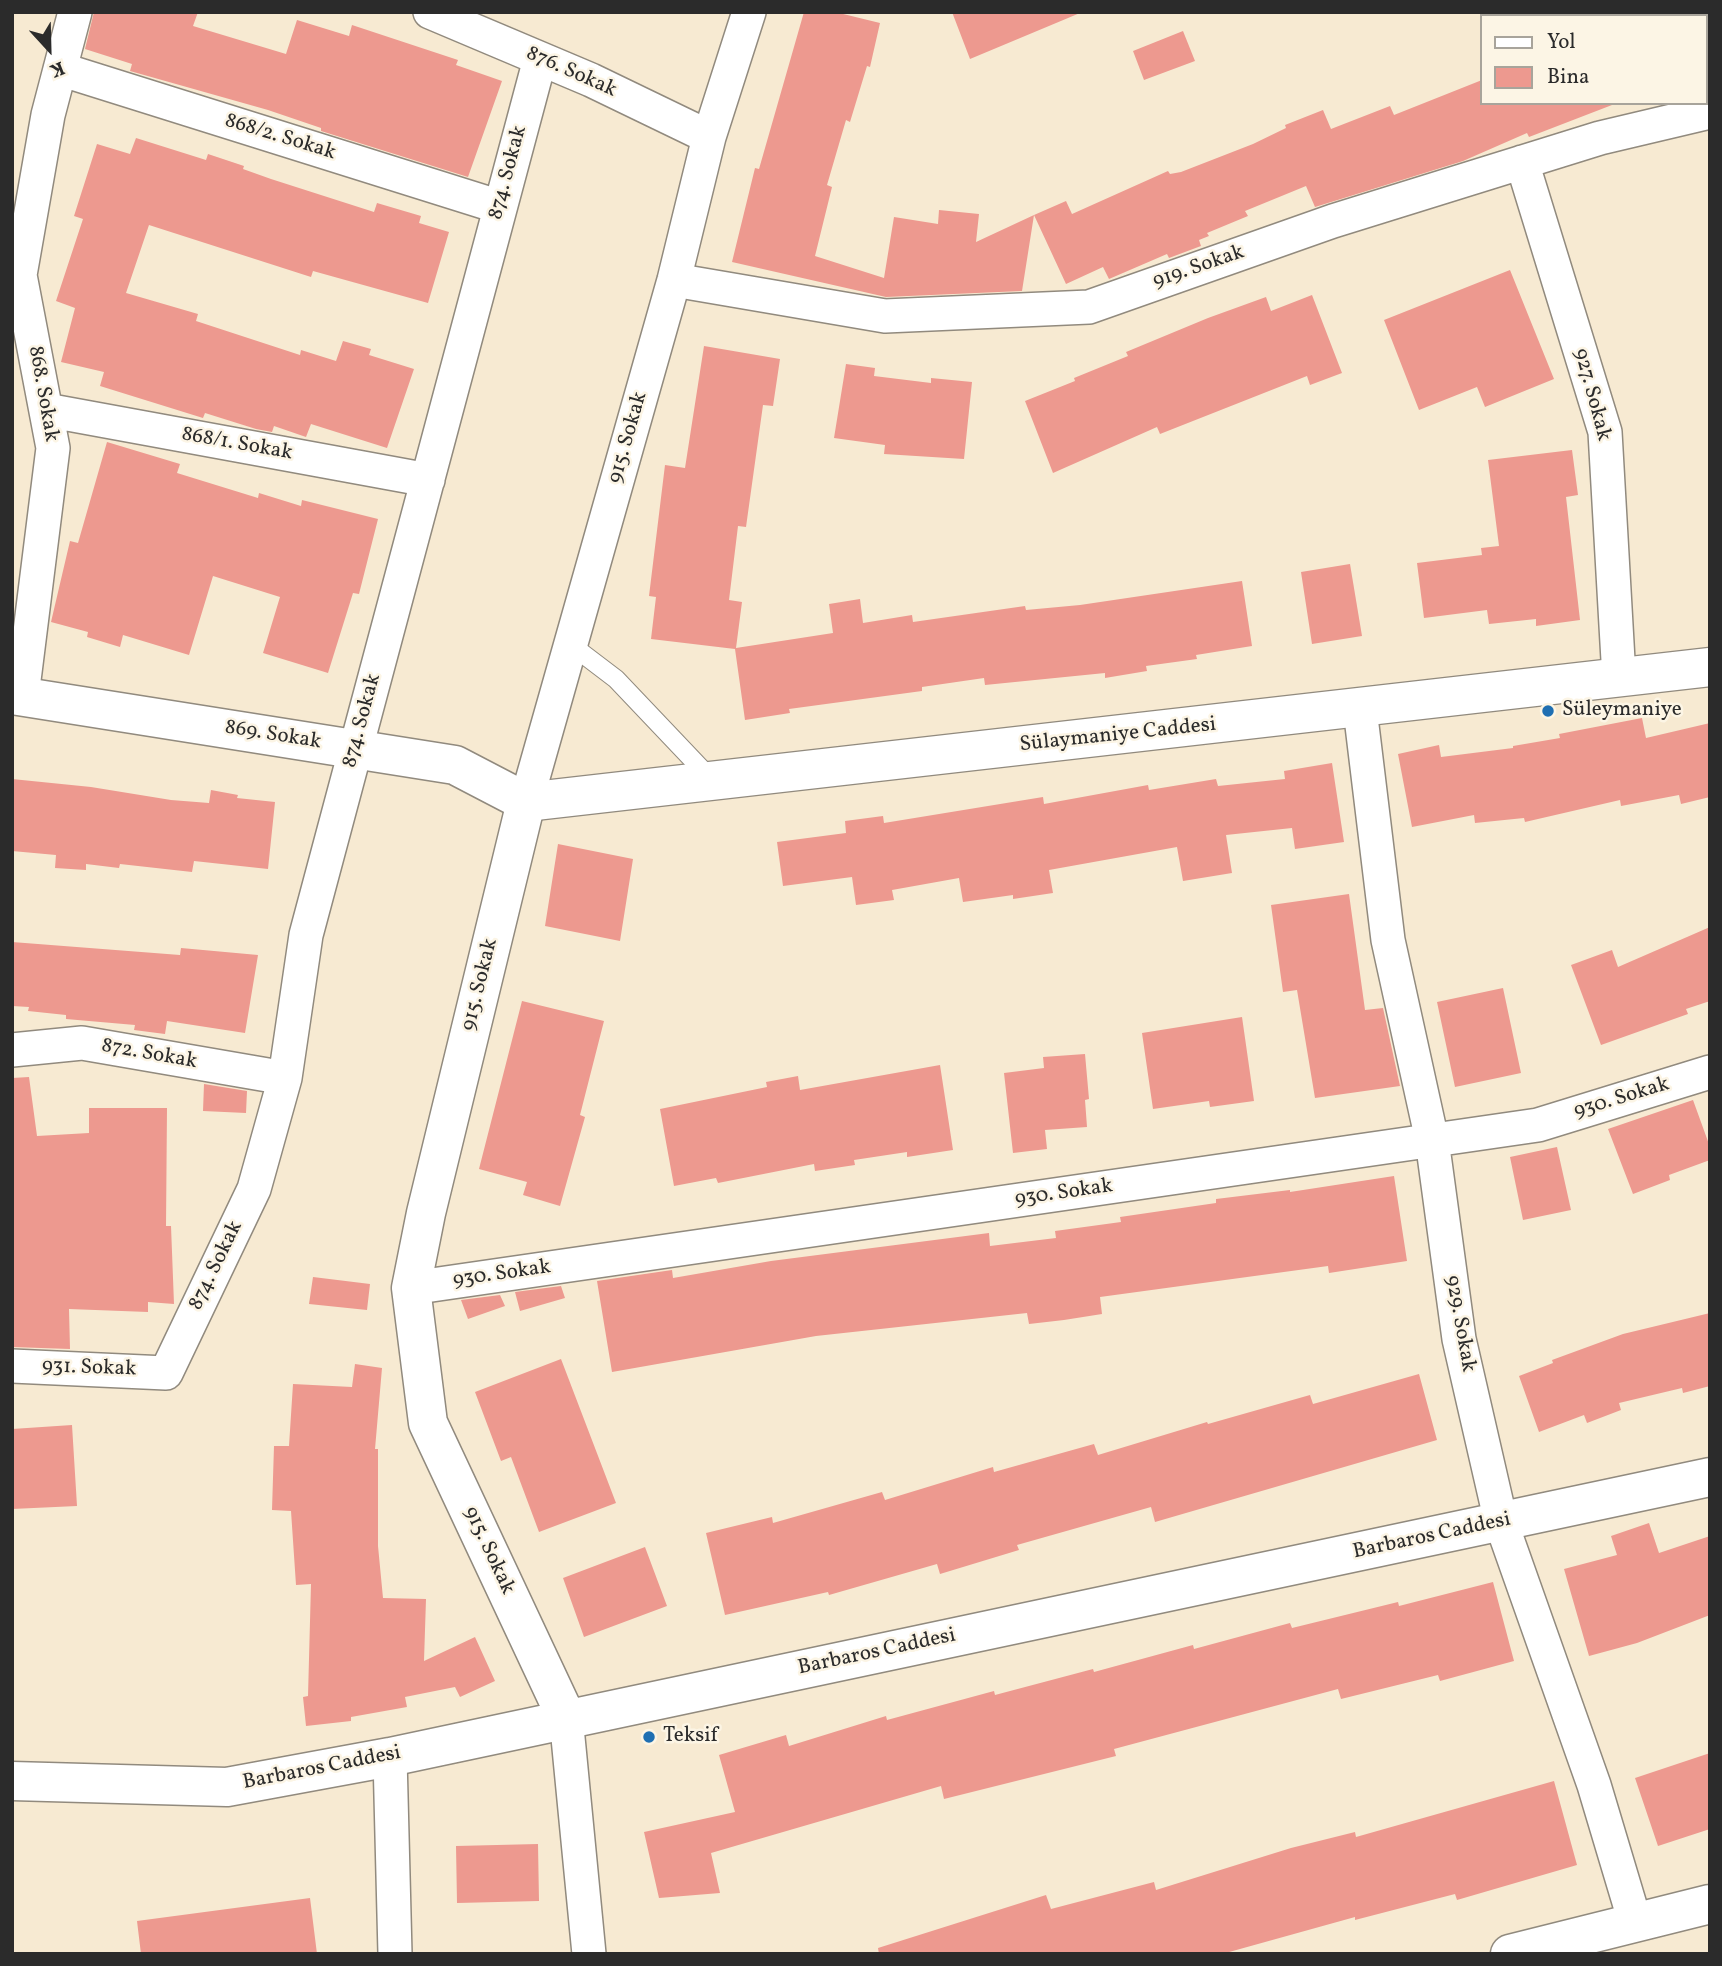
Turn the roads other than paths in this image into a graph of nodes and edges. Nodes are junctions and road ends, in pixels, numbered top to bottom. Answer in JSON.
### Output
{"nodes":[{"id":1,"x":75,"y":12,"type":"edge"},
{"id":2,"x":430,"y":12,"type":"edge"},
{"id":3,"x":749,"y":12,"type":"edge"},
{"id":4,"x":540,"y":59,"type":"junction"},
{"id":5,"x":60,"y":69,"type":"junction"},
{"id":6,"x":1710,"y":112,"type":"edge"},
{"id":7,"x":709,"y":137,"type":"junction"},
{"id":8,"x":1522,"y":162,"type":"junction"},
{"id":9,"x":500,"y":207,"type":"junction"},
{"id":10,"x":674,"y":280,"type":"junction"},
{"id":11,"x":46,"y":410,"type":"junction"},
{"id":12,"x":428,"y":480,"type":"junction"},
{"id":13,"x":570,"y":644,"type":"junction"},
{"id":14,"x":1710,"y":667,"type":"edge"},
{"id":15,"x":1619,"y":678,"type":"junction"},
{"id":16,"x":17,"y":696,"type":"edge"},
{"id":17,"x":1360,"y":709,"type":"junction"},
{"id":18,"x":356,"y":750,"type":"junction"},
{"id":19,"x":713,"y":782,"type":"junction"},
{"id":20,"x":526,"y":802,"type":"junction"},
{"id":21,"x":12,"y":1050,"type":"edge"},
{"id":22,"x":1710,"y":1072,"type":"edge"},
{"id":23,"x":285,"y":1078,"type":"junction"},
{"id":24,"x":1432,"y":1140,"type":"junction"},
{"id":25,"x":411,"y":1288,"type":"junction"},
{"id":26,"x":12,"y":1366,"type":"edge"},
{"id":27,"x":166,"y":1373,"type":"joint"},
{"id":28,"x":1710,"y":1477,"type":"edge"},
{"id":29,"x":1501,"y":1522,"type":"junction"},
{"id":30,"x":566,"y":1717,"type":"junction"},
{"id":31,"x":390,"y":1757,"type":"junction"},
{"id":32,"x":21,"y":1778,"type":"edge"},
{"id":33,"x":1710,"y":1904,"type":"edge"},
{"id":34,"x":1635,"y":1922,"type":"junction"},
{"id":35,"x":395,"y":1954,"type":"edge"},
{"id":36,"x":589,"y":1954,"type":"edge"},
{"id":37,"x":1510,"y":1954,"type":"edge"}],
"edges":[{"from":1,"to":5,"type":"street","name":"868. Sokak"},
{"from":2,"to":4,"type":"street","name":"876. Sokak"},
{"from":3,"to":7,"type":"street","name":"915. Sokak"},
{"from":4,"to":7,"type":"street","name":"876. Sokak"},
{"from":4,"to":9,"type":"street","name":"874. Sokak"},
{"from":5,"to":9,"type":"street","name":"868/2. Sokak"},
{"from":5,"to":11,"type":"street","name":"868. Sokak"},
{"from":6,"to":8,"type":"street","name":"919. Sokak"},
{"from":7,"to":10,"type":"street","name":"915. Sokak"},
{"from":8,"to":10,"type":"street","name":"919. Sokak"},
{"from":8,"to":15,"type":"street","name":"927. Sokak"},
{"from":9,"to":12,"type":"street","name":"874. Sokak"},
{"from":10,"to":13,"type":"street","name":"915. Sokak"},
{"from":11,"to":12,"type":"street","name":"868/1. Sokak"},
{"from":11,"to":16,"type":"street","name":"868. Sokak"},
{"from":12,"to":18,"type":"street","name":"874. Sokak"},
{"from":13,"to":19,"type":"lane"},
{"from":13,"to":20,"type":"street","name":"915. Sokak"},
{"from":14,"to":15,"type":"street","name":"Sülaymaniye Caddesi"},
{"from":15,"to":17,"type":"street","name":"Sülaymaniye Caddesi"},
{"from":16,"to":18,"type":"street","name":"869. Sokak"},
{"from":17,"to":19,"type":"street","name":"Sülaymaniye Caddesi"},
{"from":17,"to":24,"type":"street","name":"929. Sokak"},
{"from":18,"to":20,"type":"street","name":"869. Sokak"},
{"from":18,"to":23,"type":"street","name":"874. Sokak"},
{"from":19,"to":20,"type":"street","name":"Sülaymaniye Caddesi"},
{"from":20,"to":25,"type":"street","name":"915. Sokak"},
{"from":21,"to":23,"type":"street","name":"872. Sokak"},
{"from":22,"to":24,"type":"street","name":"930. Sokak"},
{"from":23,"to":27,"type":"street","name":"874. Sokak"},
{"from":24,"to":25,"type":"street","name":"930. Sokak"},
{"from":24,"to":29,"type":"street","name":"929. Sokak"},
{"from":25,"to":30,"type":"street","name":"915. Sokak"},
{"from":26,"to":27,"type":"street","name":"931. Sokak"},
{"from":28,"to":29,"type":"street","name":"Barbaros Caddesi"},
{"from":29,"to":30,"type":"street","name":"Barbaros Caddesi"},
{"from":29,"to":34,"type":"street","name":"929. Sokak"},
{"from":30,"to":31,"type":"street","name":"Barbaros Caddesi"},
{"from":30,"to":36,"type":"street","name":"915. Sokak"},
{"from":31,"to":32,"type":"street","name":"Barbaros Caddesi"},
{"from":31,"to":35,"type":"street"},
{"from":33,"to":34,"type":"street"},
{"from":34,"to":37,"type":"street"}]}
